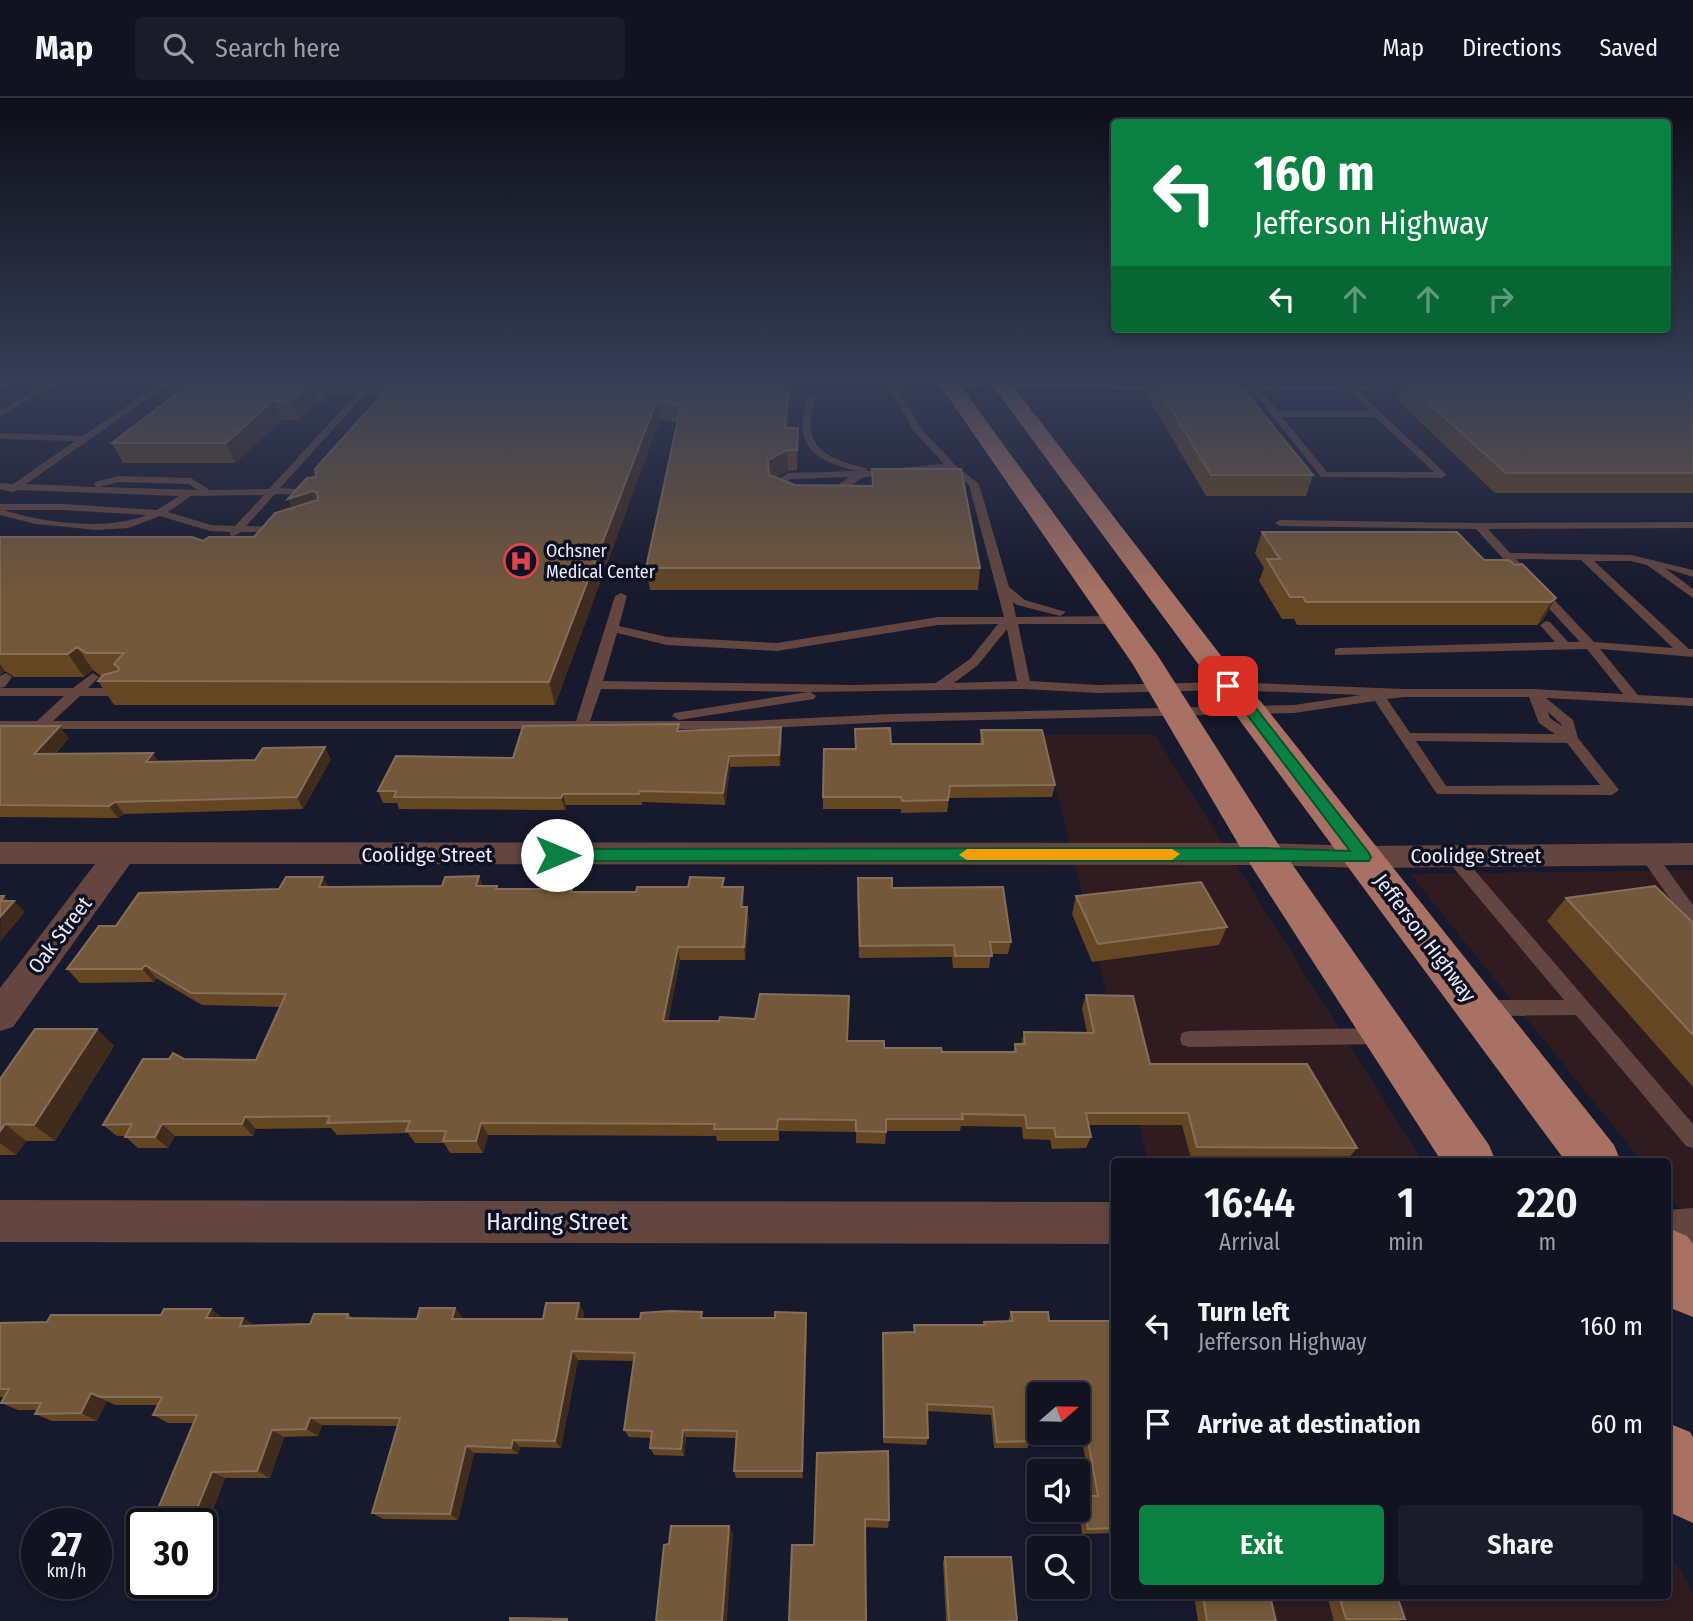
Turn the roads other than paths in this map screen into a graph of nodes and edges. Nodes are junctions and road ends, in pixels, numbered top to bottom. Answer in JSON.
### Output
{"nodes":[{"id":1,"x":66,"y":452,"type":"edge"},
{"id":2,"x":308,"y":452,"type":"edge"},
{"id":3,"x":820,"y":452,"type":"edge"},
{"id":4,"x":938,"y":452,"type":"edge"},
{"id":5,"x":997,"y":452,"type":"edge"},
{"id":6,"x":1053,"y":452,"type":"edge"},
{"id":7,"x":1306,"y":452,"type":"edge"},
{"id":8,"x":1418,"y":452,"type":"edge"},
{"id":9,"x":951,"y":466,"type":"junction"},
{"id":10,"x":867,"y":474,"type":"junction"},
{"id":11,"x":0,"y":486,"type":"edge"},
{"id":12,"x":15,"y":487,"type":"junction"},
{"id":13,"x":79,"y":489,"type":"junction"},
{"id":14,"x":273,"y":491,"type":"junction"},
{"id":15,"x":207,"y":492,"type":"junction"},
{"id":16,"x":189,"y":493,"type":"junction"},
{"id":17,"x":320,"y":494,"type":"edge"},
{"id":18,"x":0,"y":497,"type":"edge"},
{"id":19,"x":785,"y":498,"type":"edge"},
{"id":20,"x":817,"y":498,"type":"edge"},
{"id":21,"x":0,"y":507,"type":"edge"},
{"id":22,"x":0,"y":512,"type":"edge"},
{"id":23,"x":161,"y":513,"type":"junction"},
{"id":24,"x":1280,"y":523,"type":"dead end"},
{"id":25,"x":1693,"y":525,"type":"edge"},
{"id":26,"x":1479,"y":526,"type":"junction"},
{"id":27,"x":290,"y":529,"type":"edge"},
{"id":28,"x":237,"y":530,"type":"junction"},
{"id":29,"x":228,"y":539,"type":"edge"},
{"id":30,"x":1584,"y":557,"type":"junction"},
{"id":31,"x":1509,"y":562,"type":"junction"},
{"id":32,"x":1651,"y":563,"type":"junction"},
{"id":33,"x":1693,"y":574,"type":"edge"},
{"id":34,"x":1003,"y":588,"type":"junction"},
{"id":35,"x":1693,"y":595,"type":"edge"},
{"id":36,"x":621,"y":596,"type":"dead end"},
{"id":37,"x":1113,"y":615,"type":"junction"},
{"id":38,"x":1010,"y":620,"type":"junction"},
{"id":39,"x":1546,"y":625,"type":"edge"},
{"id":40,"x":612,"y":628,"type":"junction"},
{"id":41,"x":1590,"y":645,"type":"junction"},
{"id":42,"x":1565,"y":646,"type":"junction"},
{"id":43,"x":1339,"y":652,"type":"dead end"},
{"id":44,"x":1689,"y":652,"type":"edge"},
{"id":45,"x":93,"y":677,"type":"edge"},
{"id":46,"x":596,"y":685,"type":"junction"},
{"id":47,"x":940,"y":685,"type":"junction"},
{"id":48,"x":1024,"y":685,"type":"junction"},
{"id":49,"x":853,"y":689,"type":"junction"},
{"id":50,"x":0,"y":692,"type":"edge"},
{"id":51,"x":125,"y":692,"type":"edge"},
{"id":52,"x":1404,"y":693,"type":"junction"},
{"id":53,"x":1533,"y":693,"type":"junction"},
{"id":54,"x":1379,"y":697,"type":"junction"},
{"id":55,"x":1239,"y":698,"type":"junction"},
{"id":56,"x":1167,"y":699,"type":"junction"},
{"id":57,"x":1634,"y":699,"type":"junction"},
{"id":58,"x":1693,"y":702,"type":"edge"},
{"id":59,"x":628,"y":723,"type":"junction"},
{"id":60,"x":582,"y":724,"type":"junction"},
{"id":61,"x":0,"y":725,"type":"edge"},
{"id":62,"x":39,"y":726,"type":"junction"},
{"id":63,"x":1405,"y":737,"type":"junction"},
{"id":64,"x":1571,"y":739,"type":"junction"},
{"id":65,"x":0,"y":853,"type":"edge"},
{"id":66,"x":121,"y":853,"type":"junction"},
{"id":67,"x":1264,"y":854,"type":"junction"},
{"id":68,"x":1693,"y":854,"type":"edge"},
{"id":69,"x":1648,"y":855,"type":"junction"},
{"id":70,"x":1453,"y":856,"type":"junction"},
{"id":71,"x":1363,"y":857,"type":"junction"},
{"id":72,"x":1693,"y":918,"type":"edge"},
{"id":73,"x":1581,"y":1007,"type":"junction"},
{"id":74,"x":1479,"y":1008,"type":"junction"},
{"id":75,"x":0,"y":1016,"type":"edge"},
{"id":76,"x":1385,"y":1036,"type":"junction"},
{"id":77,"x":1189,"y":1039,"type":"dead end"},
{"id":78,"x":1693,"y":1139,"type":"edge"},
{"id":79,"x":1468,"y":1158,"type":"edge"},
{"id":80,"x":1593,"y":1158,"type":"edge"},
{"id":81,"x":0,"y":1220,"type":"edge"},
{"id":82,"x":1111,"y":1223,"type":"edge"},
{"id":83,"x":1693,"y":1230,"type":"edge"},
{"id":84,"x":1671,"y":1231,"type":"edge"},
{"id":85,"x":1671,"y":1259,"type":"edge"},
{"id":86,"x":1693,"y":1289,"type":"edge"},
{"id":87,"x":1671,"y":1458,"type":"edge"},
{"id":88,"x":1693,"y":1491,"type":"edge"}],
"edges":[{"from":1,"to":12,"type":"lane"},
{"from":2,"to":14,"type":"lane"},
{"from":3,"to":10,"type":"lane"},
{"from":4,"to":9,"type":"lane"},
{"from":5,"to":37,"type":"main road"},
{"from":6,"to":55,"type":"main road","name":"Jefferson Highway"},
{"from":7,"to":8,"type":"lane"},
{"from":9,"to":10,"type":"lane"},
{"from":9,"to":34,"type":"lane"},
{"from":10,"to":19,"type":"lane"},
{"from":10,"to":20,"type":"lane"},
{"from":11,"to":12,"type":"lane"},
{"from":12,"to":13,"type":"lane"},
{"from":12,"to":18,"type":"lane"},
{"from":13,"to":15,"type":"lane"},
{"from":13,"to":16,"type":"lane"},
{"from":14,"to":15,"type":"lane"},
{"from":14,"to":17,"type":"lane"},
{"from":14,"to":28,"type":"lane"},
{"from":15,"to":16,"type":"lane"},
{"from":16,"to":23,"type":"lane"},
{"from":21,"to":23,"type":"lane"},
{"from":22,"to":23,"type":"lane"},
{"from":23,"to":28,"type":"lane"},
{"from":24,"to":26,"type":"lane"},
{"from":25,"to":26,"type":"lane"},
{"from":26,"to":31,"type":"lane"},
{"from":27,"to":28,"type":"lane"},
{"from":28,"to":29,"type":"lane"},
{"from":30,"to":31,"type":"lane"},
{"from":30,"to":32,"type":"lane"},
{"from":30,"to":44,"type":"lane"},
{"from":31,"to":41,"type":"lane"},
{"from":32,"to":33,"type":"lane"},
{"from":32,"to":35,"type":"lane"},
{"from":34,"to":37,"type":"lane"},
{"from":34,"to":38,"type":"lane"},
{"from":36,"to":40,"type":"lane"},
{"from":37,"to":38,"type":"lane"},
{"from":37,"to":56,"type":"main road"},
{"from":38,"to":40,"type":"lane"},
{"from":38,"to":47,"type":"lane"},
{"from":38,"to":48,"type":"lane"},
{"from":39,"to":42,"type":"lane"},
{"from":40,"to":46,"type":"lane"},
{"from":41,"to":42,"type":"lane"},
{"from":41,"to":44,"type":"lane"},
{"from":41,"to":57,"type":"lane"},
{"from":42,"to":43,"type":"lane"},
{"from":45,"to":62,"type":"lane"},
{"from":46,"to":49,"type":"lane"},
{"from":46,"to":60,"type":"lane"},
{"from":47,"to":48,"type":"lane"},
{"from":47,"to":49,"type":"lane"},
{"from":48,"to":56,"type":"lane"},
{"from":49,"to":59,"type":"lane"},
{"from":50,"to":51,"type":"lane"},
{"from":52,"to":53,"type":"lane"},
{"from":52,"to":54,"type":"lane"},
{"from":52,"to":55,"type":"lane"},
{"from":53,"to":57,"type":"lane"},
{"from":53,"to":64,"type":"lane"},
{"from":54,"to":55,"type":"lane"},
{"from":54,"to":63,"type":"lane"},
{"from":55,"to":56,"type":"lane"},
{"from":55,"to":56,"type":"lane"},
{"from":55,"to":71,"type":"main road","name":"Jefferson Highway"},
{"from":56,"to":59,"type":"lane"},
{"from":56,"to":67,"type":"main road"},
{"from":57,"to":58,"type":"lane"},
{"from":59,"to":60,"type":"lane"},
{"from":60,"to":62,"type":"lane"},
{"from":61,"to":62,"type":"lane"},
{"from":63,"to":64,"type":"lane"},
{"from":63,"to":64,"type":"lane"},
{"from":65,"to":66,"type":"street","name":"Coolidge Street"},
{"from":66,"to":67,"type":"street","name":"Coolidge Street"},
{"from":66,"to":75,"type":"street","name":"Oak Street"},
{"from":67,"to":71,"type":"street","name":"Coolidge Street"},
{"from":67,"to":76,"type":"main road"},
{"from":68,"to":69,"type":"street","name":"Coolidge Street"},
{"from":69,"to":70,"type":"street","name":"Coolidge Street"},
{"from":69,"to":72,"type":"lane"},
{"from":70,"to":71,"type":"street","name":"Coolidge Street"},
{"from":70,"to":73,"type":"lane"},
{"from":71,"to":74,"type":"main road","name":"Jefferson Highway"},
{"from":73,"to":74,"type":"lane"},
{"from":73,"to":78,"type":"lane"},
{"from":74,"to":80,"type":"main road","name":"Jefferson Highway"},
{"from":76,"to":77,"type":"lane"},
{"from":76,"to":79,"type":"main road"},
{"from":81,"to":82,"type":"street","name":"Harding Street"},
{"from":83,"to":84,"type":"street"},
{"from":85,"to":86,"type":"main road"},
{"from":87,"to":88,"type":"main road"}]}
